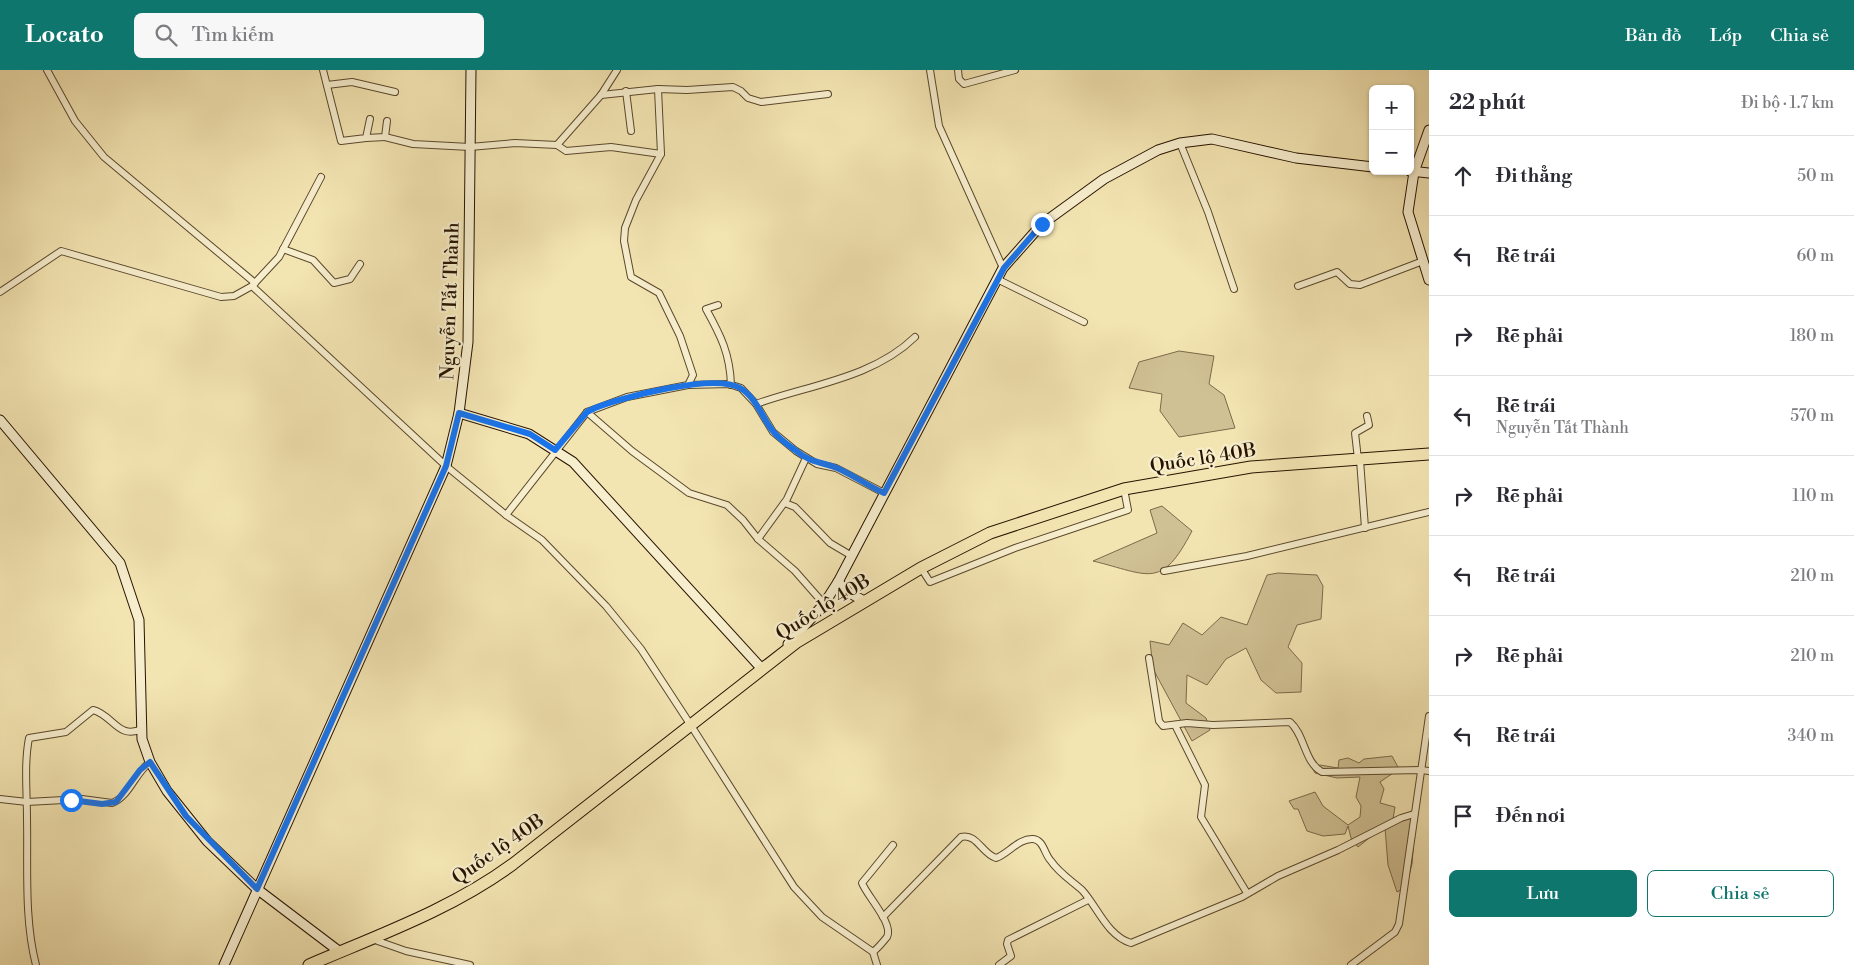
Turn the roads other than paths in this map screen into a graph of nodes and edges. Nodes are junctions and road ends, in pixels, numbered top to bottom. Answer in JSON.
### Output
{"nodes":[{"id":1,"x":46,"y":70,"type":"edge"},
{"id":2,"x":323,"y":70,"type":"edge"},
{"id":3,"x":471,"y":70,"type":"edge"},
{"id":4,"x":617,"y":70,"type":"edge"},
{"id":5,"x":930,"y":70,"type":"edge"},
{"id":6,"x":958,"y":70,"type":"edge"},
{"id":7,"x":1015,"y":70,"type":"edge"},
{"id":8,"x":327,"y":85,"type":"junction"},
{"id":9,"x":658,"y":89,"type":"junction"},
{"id":10,"x":626,"y":91,"type":"junction"},
{"id":11,"x":395,"y":92,"type":"dead end"},
{"id":12,"x":828,"y":94,"type":"dead end"},
{"id":13,"x":601,"y":95,"type":"junction"},
{"id":14,"x":370,"y":119,"type":"dead end"},
{"id":15,"x":387,"y":121,"type":"dead end"},
{"id":16,"x":1429,"y":130,"type":"edge"},
{"id":17,"x":631,"y":131,"type":"dead end"},
{"id":18,"x":385,"y":137,"type":"junction"},
{"id":19,"x":366,"y":138,"type":"junction"},
{"id":20,"x":1180,"y":143,"type":"junction"},
{"id":21,"x":557,"y":145,"type":"junction"},
{"id":22,"x":470,"y":147,"type":"junction"},
{"id":23,"x":661,"y":154,"type":"junction"},
{"id":24,"x":1414,"y":166,"type":"edge"},
{"id":25,"x":1369,"y":167,"type":"edge"},
{"id":26,"x":1414,"y":171,"type":"edge"},
{"id":27,"x":1429,"y":173,"type":"edge"},
{"id":28,"x":1412,"y":175,"type":"edge"},
{"id":29,"x":321,"y":176,"type":"dead end"},
{"id":30,"x":283,"y":249,"type":"junction"},
{"id":31,"x":1423,"y":261,"type":"junction"},
{"id":32,"x":360,"y":264,"type":"dead end"},
{"id":33,"x":1004,"y":268,"type":"junction"},
{"id":34,"x":999,"y":280,"type":"junction"},
{"id":35,"x":1429,"y":280,"type":"edge"},
{"id":36,"x":254,"y":284,"type":"junction"},
{"id":37,"x":1298,"y":286,"type":"dead end"},
{"id":38,"x":1234,"y":289,"type":"dead end"},
{"id":39,"x":0,"y":292,"type":"edge"},
{"id":40,"x":718,"y":305,"type":"dead end"},
{"id":41,"x":1084,"y":322,"type":"dead end"},
{"id":42,"x":915,"y":337,"type":"dead end"},
{"id":43,"x":731,"y":385,"type":"junction"},
{"id":44,"x":688,"y":386,"type":"junction"},
{"id":45,"x":756,"y":404,"type":"junction"},
{"id":46,"x":587,"y":412,"type":"junction"},
{"id":47,"x":459,"y":413,"type":"junction"},
{"id":48,"x":1367,"y":416,"type":"dead end"},
{"id":49,"x":0,"y":420,"type":"edge"},
{"id":50,"x":555,"y":450,"type":"junction"},
{"id":51,"x":1429,"y":454,"type":"edge"},
{"id":52,"x":806,"y":458,"type":"junction"},
{"id":53,"x":1359,"y":460,"type":"junction"},
{"id":54,"x":446,"y":466,"type":"junction"},
{"id":55,"x":1124,"y":489,"type":"junction"},
{"id":56,"x":884,"y":493,"type":"junction"},
{"id":57,"x":785,"y":503,"type":"junction"},
{"id":58,"x":1429,"y":512,"type":"edge"},
{"id":59,"x":506,"y":515,"type":"junction"},
{"id":60,"x":1365,"y":528,"type":"junction"},
{"id":61,"x":758,"y":539,"type":"junction"},
{"id":62,"x":852,"y":556,"type":"junction"},
{"id":63,"x":921,"y":568,"type":"junction"},
{"id":64,"x":1164,"y":571,"type":"dead end"},
{"id":65,"x":838,"y":582,"type":"junction"},
{"id":66,"x":864,"y":601,"type":"junction"},
{"id":67,"x":824,"y":604,"type":"junction"},
{"id":68,"x":1149,"y":658,"type":"dead end"},
{"id":69,"x":762,"y":669,"type":"junction"},
{"id":70,"x":1429,"y":716,"type":"edge"},
{"id":71,"x":690,"y":724,"type":"junction"},
{"id":72,"x":1175,"y":725,"type":"junction"},
{"id":73,"x":142,"y":729,"type":"junction"},
{"id":74,"x":150,"y":762,"type":"junction"},
{"id":75,"x":1421,"y":770,"type":"junction"},
{"id":76,"x":1429,"y":771,"type":"edge"},
{"id":77,"x":0,"y":799,"type":"edge"},
{"id":78,"x":27,"y":802,"type":"junction"},
{"id":79,"x":1414,"y":814,"type":"junction"},
{"id":80,"x":893,"y":845,"type":"dead end"},
{"id":81,"x":257,"y":889,"type":"junction"},
{"id":82,"x":1247,"y":893,"type":"junction"},
{"id":83,"x":1088,"y":900,"type":"junction"},
{"id":84,"x":883,"y":917,"type":"junction"},
{"id":85,"x":372,"y":939,"type":"junction"},
{"id":86,"x":340,"y":952,"type":"junction"},
{"id":87,"x":873,"y":952,"type":"junction"},
{"id":88,"x":36,"y":965,"type":"edge"},
{"id":89,"x":224,"y":965,"type":"edge"},
{"id":90,"x":309,"y":965,"type":"edge"},
{"id":91,"x":470,"y":965,"type":"edge"},
{"id":92,"x":877,"y":965,"type":"edge"},
{"id":93,"x":999,"y":965,"type":"edge"},
{"id":94,"x":1351,"y":965,"type":"edge"}],
"edges":[{"from":1,"to":36,"type":"street"},
{"from":2,"to":8,"type":"street"},
{"from":3,"to":22,"type":"main road","name":"Nguyễn Tất Thành"},
{"from":4,"to":13,"type":"street"},
{"from":5,"to":33,"type":"street"},
{"from":6,"to":7,"type":"street"},
{"from":8,"to":11,"type":"street"},
{"from":8,"to":19,"type":"street"},
{"from":9,"to":10,"type":"street"},
{"from":9,"to":12,"type":"street"},
{"from":9,"to":23,"type":"street"},
{"from":10,"to":13,"type":"street"},
{"from":10,"to":17,"type":"street"},
{"from":13,"to":21,"type":"street"},
{"from":14,"to":19,"type":"street"},
{"from":15,"to":18,"type":"street"},
{"from":16,"to":24,"type":"main road"},
{"from":18,"to":19,"type":"street"},
{"from":18,"to":22,"type":"street"},
{"from":20,"to":25,"type":"main road"},
{"from":20,"to":33,"type":"main road"},
{"from":20,"to":38,"type":"street"},
{"from":21,"to":22,"type":"street"},
{"from":21,"to":23,"type":"street"},
{"from":22,"to":47,"type":"main road","name":"Nguyễn Tất Thành"},
{"from":23,"to":44,"type":"street"},
{"from":26,"to":27,"type":"main road"},
{"from":28,"to":31,"type":"main road"},
{"from":29,"to":30,"type":"street"},
{"from":30,"to":32,"type":"street"},
{"from":30,"to":36,"type":"street"},
{"from":31,"to":35,"type":"main road"},
{"from":31,"to":37,"type":"street"},
{"from":33,"to":34,"type":"main road"},
{"from":34,"to":41,"type":"street"},
{"from":34,"to":56,"type":"main road"},
{"from":36,"to":39,"type":"street"},
{"from":36,"to":54,"type":"street"},
{"from":40,"to":43,"type":"street"},
{"from":42,"to":45,"type":"street"},
{"from":43,"to":44,"type":"street"},
{"from":43,"to":45,"type":"street"},
{"from":44,"to":46,"type":"street"},
{"from":45,"to":52,"type":"street"},
{"from":46,"to":50,"type":"street"},
{"from":46,"to":61,"type":"street"},
{"from":47,"to":50,"type":"main road"},
{"from":47,"to":54,"type":"main road","name":"Nguyễn Tất Thành"},
{"from":48,"to":53,"type":"street"},
{"from":49,"to":73,"type":"main road"},
{"from":50,"to":59,"type":"street"},
{"from":50,"to":69,"type":"main road"},
{"from":51,"to":53,"type":"highway","name":"Quốc lộ 40B"},
{"from":52,"to":56,"type":"street"},
{"from":52,"to":57,"type":"street"},
{"from":53,"to":55,"type":"highway","name":"Quốc lộ 40B"},
{"from":53,"to":60,"type":"street"},
{"from":54,"to":59,"type":"street"},
{"from":54,"to":81,"type":"main road","name":"Nguyễn Tất Thành"},
{"from":55,"to":63,"type":"highway","name":"Quốc lộ 40B"},
{"from":55,"to":63,"type":"street"},
{"from":56,"to":62,"type":"main road"},
{"from":57,"to":61,"type":"street"},
{"from":57,"to":62,"type":"street"},
{"from":58,"to":60,"type":"street"},
{"from":59,"to":71,"type":"street"},
{"from":60,"to":64,"type":"street"},
{"from":61,"to":67,"type":"street"},
{"from":62,"to":65,"type":"main road"},
{"from":63,"to":66,"type":"highway","name":"Quốc lộ 40B"},
{"from":65,"to":66,"type":"main road"},
{"from":65,"to":67,"type":"main road"},
{"from":66,"to":69,"type":"highway","name":"Quốc lộ 40B"},
{"from":67,"to":69,"type":"main road"},
{"from":68,"to":72,"type":"street"},
{"from":69,"to":71,"type":"highway","name":"Quốc lộ 40B"},
{"from":70,"to":75,"type":"street"},
{"from":71,"to":85,"type":"highway","name":"Quốc lộ 40B"},
{"from":71,"to":87,"type":"street"},
{"from":72,"to":75,"type":"street"},
{"from":72,"to":82,"type":"street"},
{"from":73,"to":74,"type":"main road"},
{"from":73,"to":78,"type":"street"},
{"from":74,"to":78,"type":"street"},
{"from":74,"to":81,"type":"main road"},
{"from":75,"to":76,"type":"street"},
{"from":75,"to":79,"type":"street"},
{"from":77,"to":78,"type":"street"},
{"from":78,"to":88,"type":"street"},
{"from":79,"to":82,"type":"street"},
{"from":79,"to":94,"type":"street"},
{"from":80,"to":84,"type":"street"},
{"from":81,"to":86,"type":"main road"},
{"from":81,"to":89,"type":"main road","name":"Nguyễn Tất Thành"},
{"from":82,"to":83,"type":"street"},
{"from":83,"to":84,"type":"street"},
{"from":83,"to":93,"type":"street"},
{"from":84,"to":87,"type":"street"},
{"from":85,"to":86,"type":"highway","name":"Quốc lộ 40B"},
{"from":85,"to":91,"type":"street"},
{"from":86,"to":90,"type":"highway","name":"Quốc lộ 40B"},
{"from":87,"to":92,"type":"street"}]}
